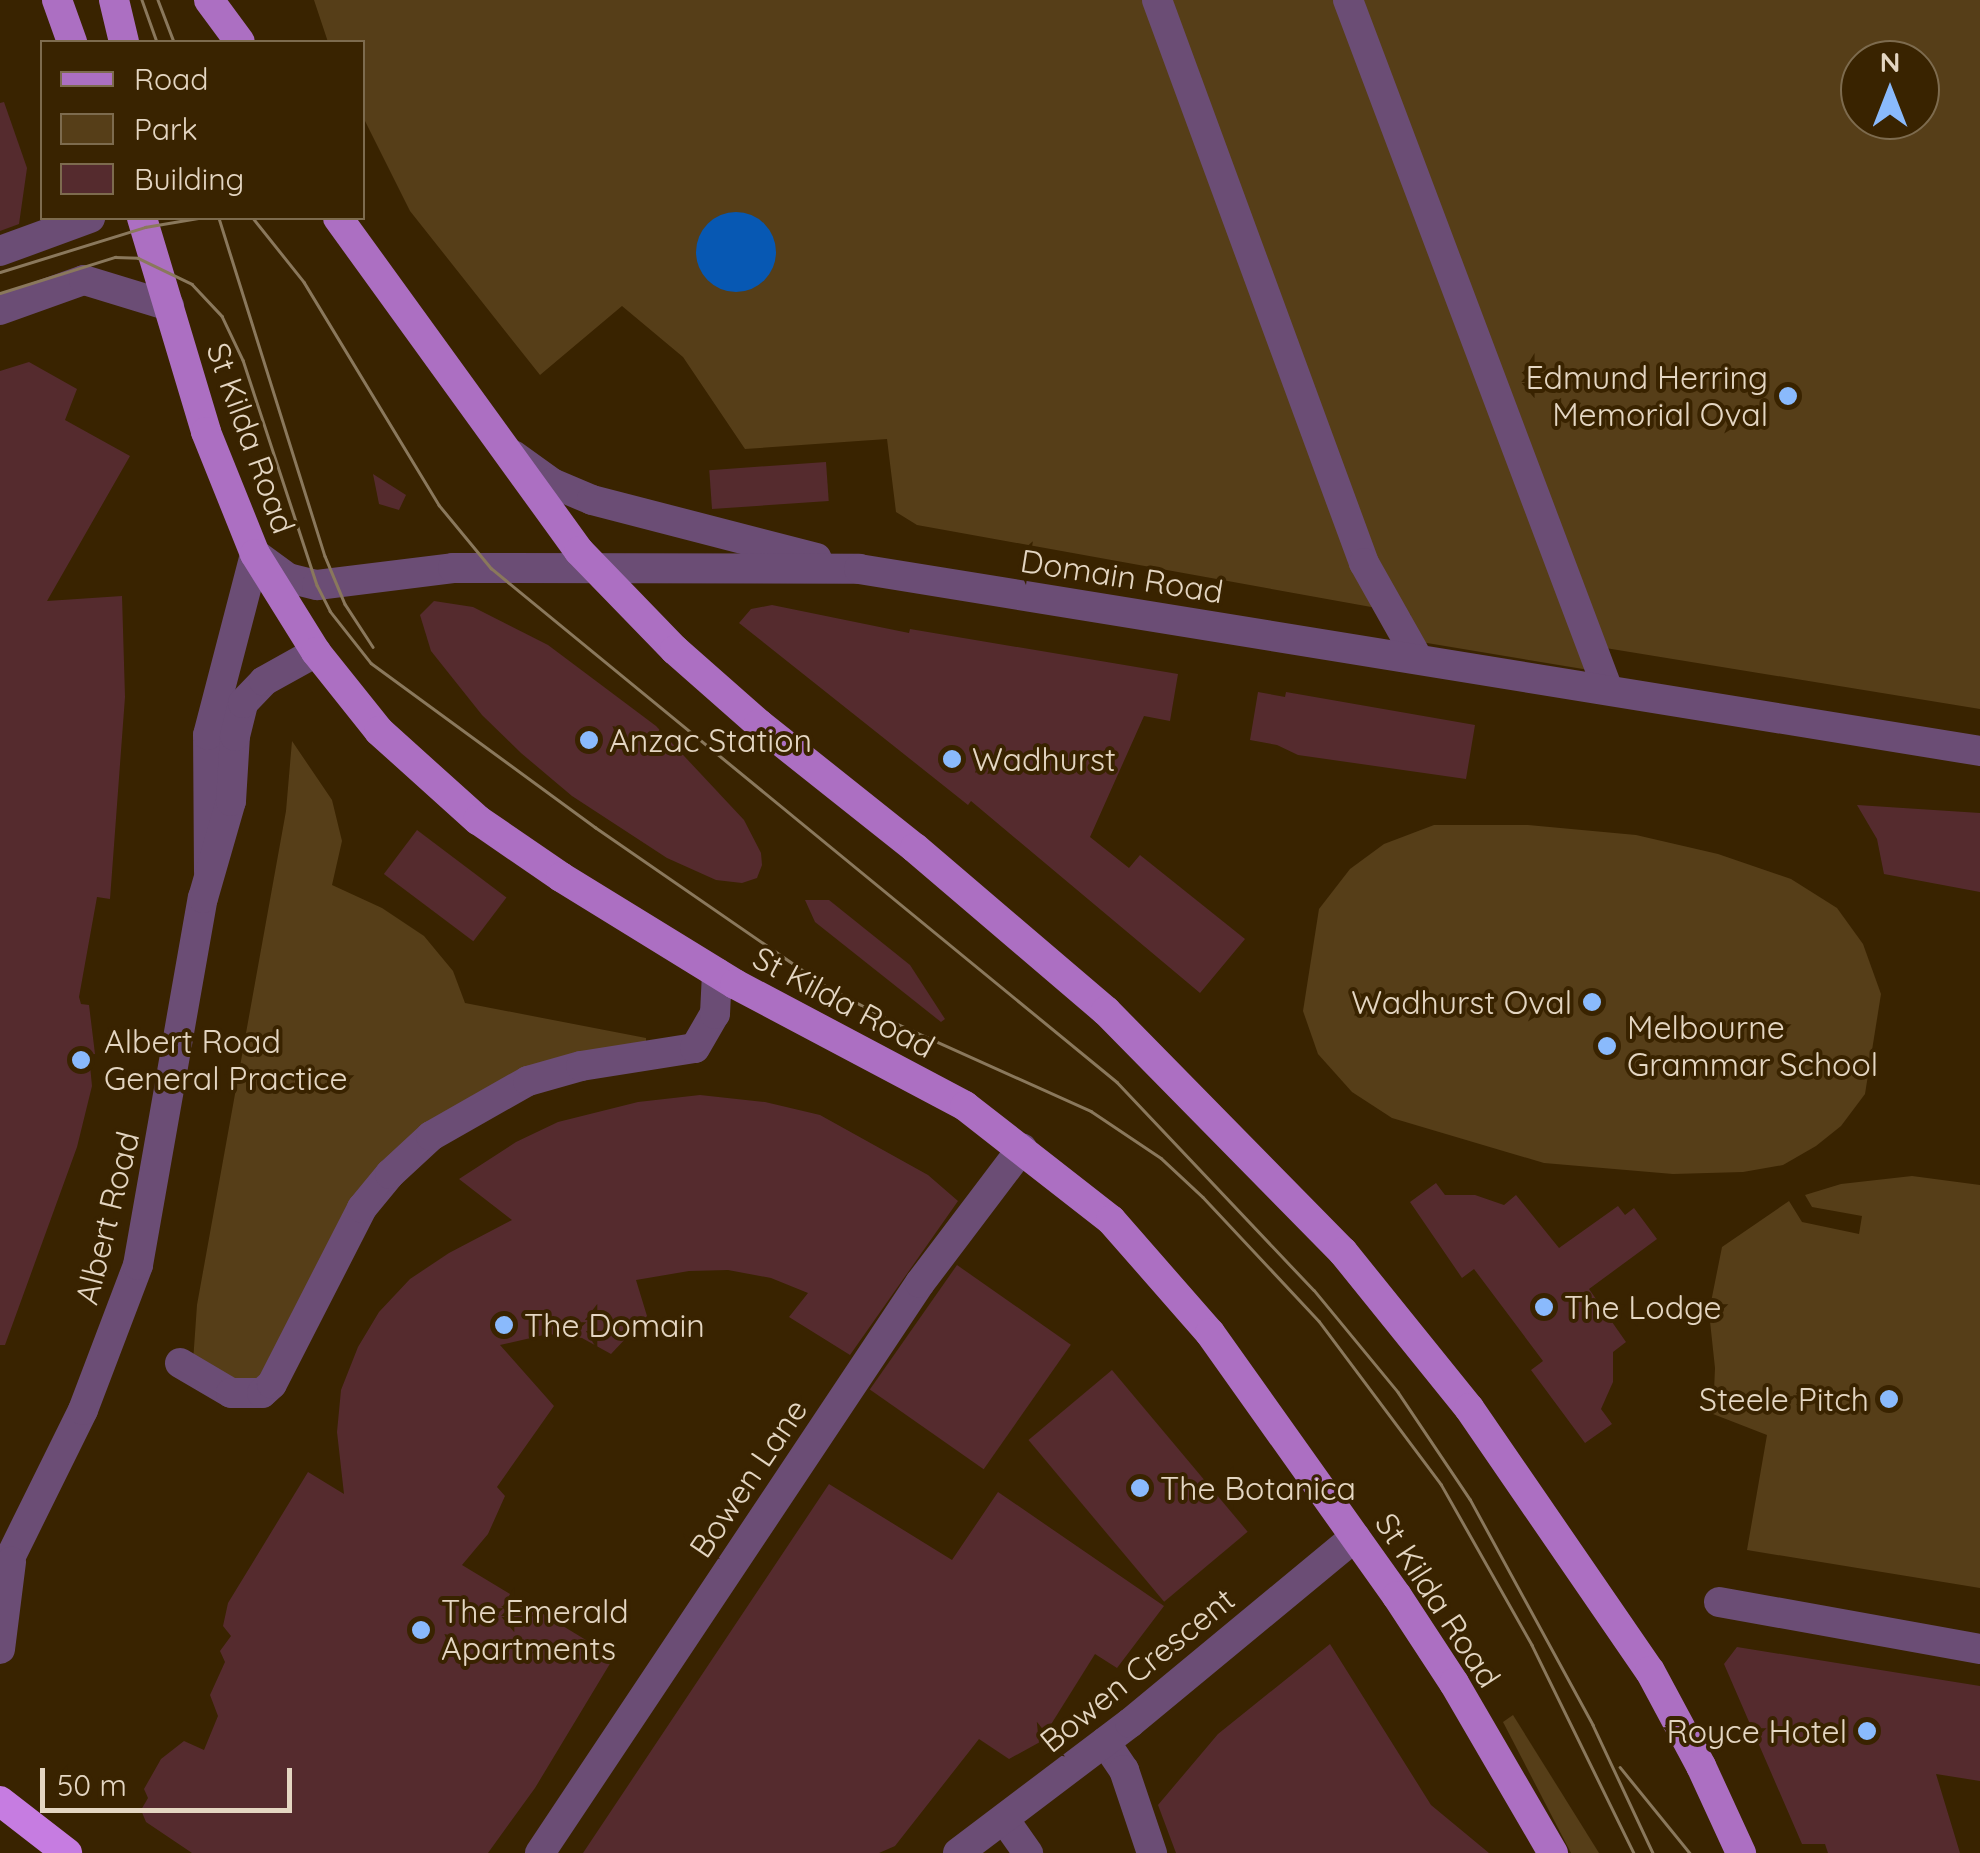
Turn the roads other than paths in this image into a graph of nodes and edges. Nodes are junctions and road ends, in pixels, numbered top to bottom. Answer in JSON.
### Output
{"nodes":[{"id":1,"x":58,"y":0,"type":"edge"},
{"id":2,"x":114,"y":0,"type":"edge"},
{"id":3,"x":210,"y":0,"type":"edge"},
{"id":4,"x":238,"y":0,"type":"edge"},
{"id":5,"x":1157,"y":0,"type":"edge"},
{"id":6,"x":1348,"y":0,"type":"edge"},
{"id":7,"x":71,"y":40,"type":"edge"},
{"id":8,"x":124,"y":40,"type":"edge"},
{"id":9,"x":239,"y":40,"type":"edge"},
{"id":10,"x":240,"y":40,"type":"edge"},
{"id":11,"x":85,"y":220,"type":"edge"},
{"id":12,"x":143,"y":220,"type":"edge"},
{"id":13,"x":339,"y":220,"type":"edge"},
{"id":14,"x":0,"y":251,"type":"edge"},
{"id":15,"x":169,"y":306,"type":"junction"},
{"id":16,"x":0,"y":310,"type":"edge"},
{"id":17,"x":496,"y":441,"type":"junction"},
{"id":18,"x":254,"y":554,"type":"junction"},
{"id":19,"x":596,"y":569,"type":"junction"},
{"id":20,"x":859,"y":569,"type":"junction"},
{"id":21,"x":316,"y":652,"type":"junction"},
{"id":22,"x":1418,"y":659,"type":"junction"},
{"id":23,"x":1608,"y":690,"type":"junction"},
{"id":24,"x":1980,"y":751,"type":"edge"},
{"id":25,"x":209,"y":872,"type":"junction"},
{"id":26,"x":717,"y":973,"type":"junction"},
{"id":27,"x":1022,"y":1148,"type":"junction"},
{"id":28,"x":180,"y":1363,"type":"dead end"},
{"id":29,"x":1356,"y":1537,"type":"junction"},
{"id":30,"x":6,"y":1570,"type":"edge"},
{"id":31,"x":1719,"y":1602,"type":"dead end"},
{"id":32,"x":0,"y":1649,"type":"edge"},
{"id":33,"x":1980,"y":1649,"type":"edge"},
{"id":34,"x":1105,"y":1742,"type":"junction"},
{"id":35,"x":0,"y":1801,"type":"edge"},
{"id":36,"x":1004,"y":1819,"type":"junction"},
{"id":37,"x":67,"y":1853,"type":"edge"},
{"id":38,"x":540,"y":1853,"type":"edge"},
{"id":39,"x":958,"y":1853,"type":"edge"},
{"id":40,"x":1028,"y":1853,"type":"edge"},
{"id":41,"x":1152,"y":1853,"type":"edge"},
{"id":42,"x":1554,"y":1853,"type":"edge"},
{"id":43,"x":1741,"y":1853,"type":"edge"}],
"edges":[{"from":1,"to":7,"type":"main road"},
{"from":2,"to":8,"type":"main road"},
{"from":3,"to":9,"type":"main road"},
{"from":4,"to":10,"type":"main road"},
{"from":5,"to":22,"type":"street"},
{"from":6,"to":23,"type":"street"},
{"from":11,"to":14,"type":"street"},
{"from":12,"to":15,"type":"main road","name":"St Kilda Road"},
{"from":13,"to":17,"type":"main road"},
{"from":15,"to":16,"type":"street"},
{"from":15,"to":18,"type":"main road","name":"St Kilda Road"},
{"from":17,"to":19,"type":"main road"},
{"from":17,"to":20,"type":"street"},
{"from":18,"to":19,"type":"street","name":"Domain Road"},
{"from":18,"to":21,"type":"main road","name":"St Kilda Road"},
{"from":18,"to":25,"type":"street","name":"Albert Road"},
{"from":19,"to":20,"type":"street","name":"Domain Road"},
{"from":19,"to":43,"type":"main road"},
{"from":20,"to":22,"type":"street","name":"Domain Road"},
{"from":21,"to":25,"type":"street","name":"Albert Road"},
{"from":21,"to":26,"type":"main road","name":"St Kilda Road"},
{"from":22,"to":23,"type":"street","name":"Domain Road"},
{"from":23,"to":24,"type":"street","name":"Domain Road"},
{"from":25,"to":30,"type":"street","name":"Albert Road"},
{"from":26,"to":27,"type":"main road","name":"St Kilda Road"},
{"from":26,"to":28,"type":"street"},
{"from":27,"to":29,"type":"main road","name":"St Kilda Road"},
{"from":27,"to":38,"type":"street","name":"Bowen Lane"},
{"from":29,"to":34,"type":"street","name":"Bowen Crescent"},
{"from":29,"to":42,"type":"main road","name":"St Kilda Road"},
{"from":30,"to":32,"type":"street","name":"Albert Road"},
{"from":31,"to":33,"type":"street"},
{"from":34,"to":36,"type":"street","name":"Bowen Crescent"},
{"from":34,"to":41,"type":"street"},
{"from":35,"to":37,"type":"highway"},
{"from":36,"to":39,"type":"street","name":"Bowen Crescent"},
{"from":36,"to":40,"type":"street"}]}
